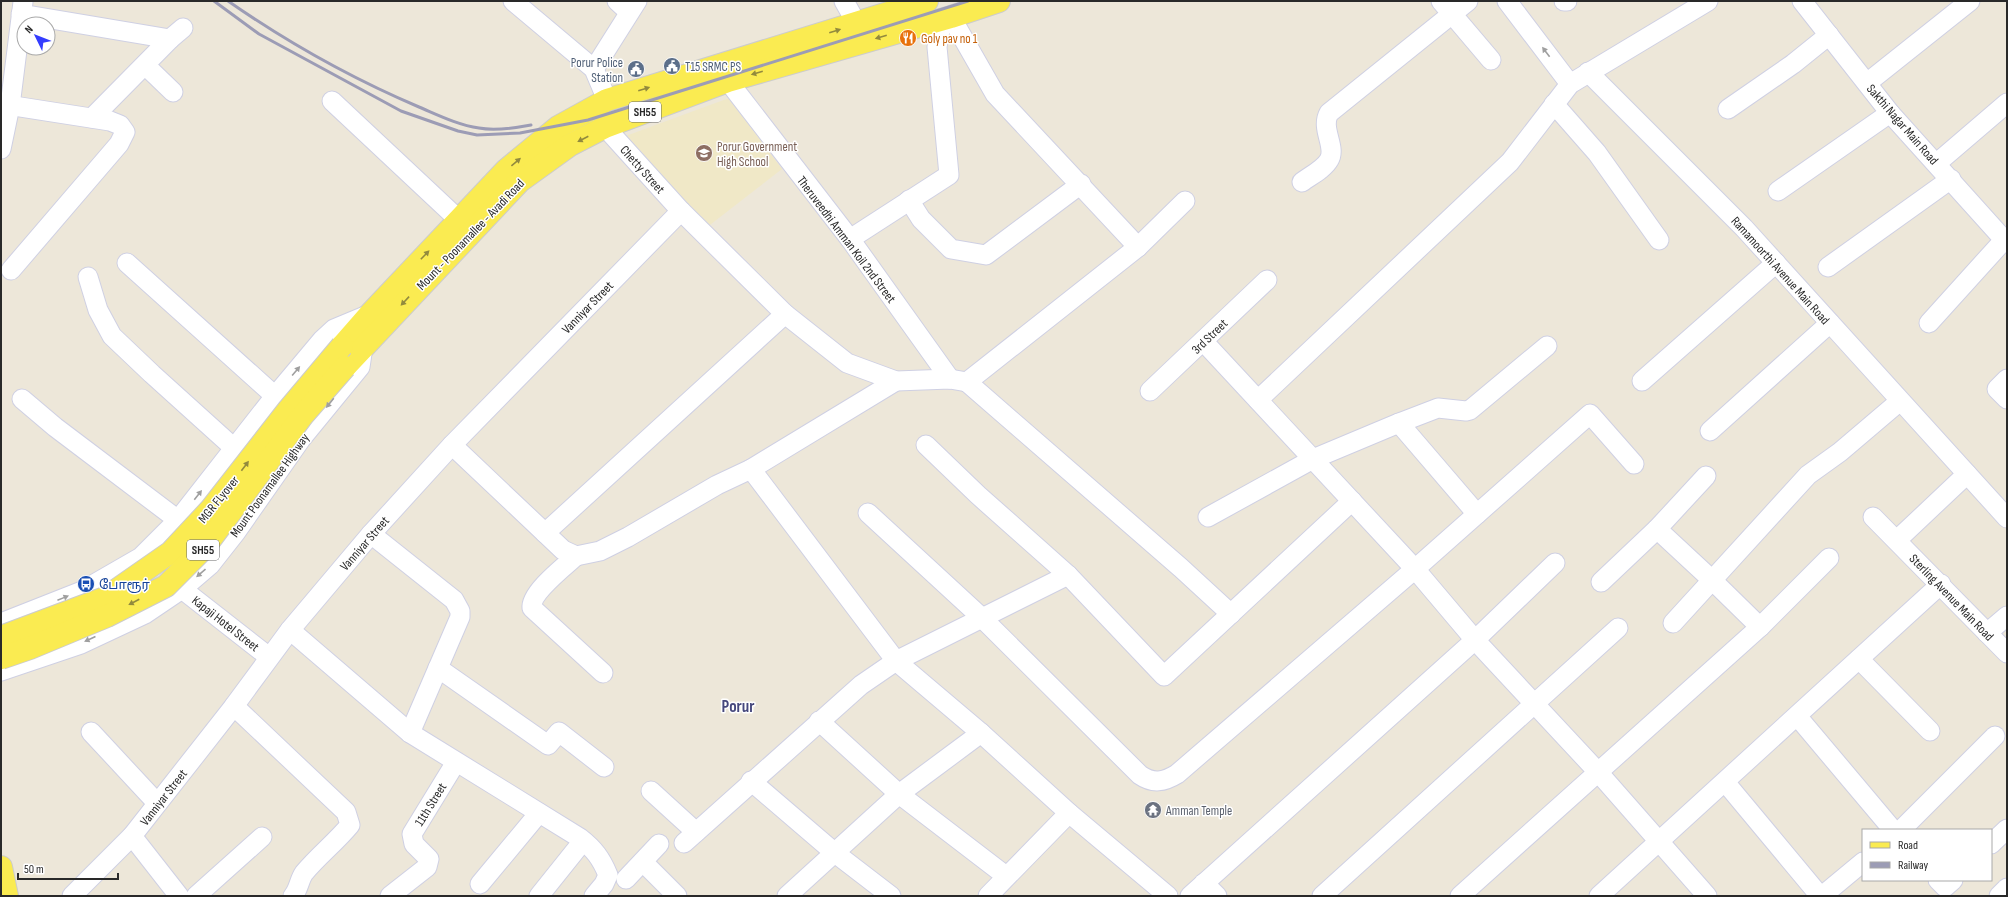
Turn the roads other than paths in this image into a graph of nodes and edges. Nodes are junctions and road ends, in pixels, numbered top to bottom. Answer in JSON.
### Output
{"nodes":[{"id":1,"x":513,"y":1,"type":"edge"},
{"id":2,"x":844,"y":1,"type":"edge"},
{"id":3,"x":927,"y":1,"type":"edge"},
{"id":4,"x":999,"y":1,"type":"edge"},
{"id":5,"x":1468,"y":1,"type":"edge"},
{"id":6,"x":1507,"y":1,"type":"edge"},
{"id":7,"x":1564,"y":1,"type":"edge"},
{"id":8,"x":1567,"y":1,"type":"edge"},
{"id":9,"x":1708,"y":1,"type":"edge"},
{"id":10,"x":1802,"y":1,"type":"edge"},
{"id":11,"x":1970,"y":1,"type":"edge"},
{"id":12,"x":628,"y":5,"type":"edge"},
{"id":13,"x":22,"y":8,"type":"edge"},
{"id":14,"x":1446,"y":8,"type":"edge"},
{"id":15,"x":946,"y":18,"type":"junction"},
{"id":16,"x":857,"y":24,"type":"junction"},
{"id":17,"x":1829,"y":35,"type":"junction"},
{"id":18,"x":808,"y":48,"type":"junction"},
{"id":19,"x":1491,"y":60,"type":"dead end"},
{"id":20,"x":145,"y":65,"type":"junction"},
{"id":21,"x":594,"y":69,"type":"junction"},
{"id":22,"x":1588,"y":72,"type":"junction"},
{"id":23,"x":728,"y":81,"type":"junction"},
{"id":24,"x":1867,"y":83,"type":"junction"},
{"id":25,"x":1570,"y":84,"type":"junction"},
{"id":26,"x":173,"y":92,"type":"dead end"},
{"id":27,"x":607,"y":100,"type":"junction"},
{"id":28,"x":332,"y":101,"type":"dead end"},
{"id":29,"x":2007,"y":103,"type":"edge"},
{"id":30,"x":1554,"y":104,"type":"junction"},
{"id":31,"x":5,"y":105,"type":"edge"},
{"id":32,"x":1728,"y":109,"type":"dead end"},
{"id":33,"x":1890,"y":113,"type":"junction"},
{"id":34,"x":92,"y":118,"type":"junction"},
{"id":35,"x":605,"y":127,"type":"junction"},
{"id":36,"x":1,"y":149,"type":"edge"},
{"id":37,"x":1937,"y":163,"type":"junction"},
{"id":38,"x":1951,"y":179,"type":"junction"},
{"id":39,"x":1302,"y":182,"type":"dead end"},
{"id":40,"x":1081,"y":184,"type":"junction"},
{"id":41,"x":1778,"y":191,"type":"dead end"},
{"id":42,"x":910,"y":200,"type":"junction"},
{"id":43,"x":1185,"y":201,"type":"dead end"},
{"id":44,"x":681,"y":211,"type":"junction"},
{"id":45,"x":459,"y":220,"type":"junction"},
{"id":46,"x":850,"y":239,"type":"junction"},
{"id":47,"x":1659,"y":240,"type":"dead end"},
{"id":48,"x":2006,"y":242,"type":"edge"},
{"id":49,"x":1138,"y":247,"type":"junction"},
{"id":50,"x":126,"y":263,"type":"dead end"},
{"id":51,"x":1776,"y":263,"type":"junction"},
{"id":52,"x":1828,"y":267,"type":"dead end"},
{"id":53,"x":11,"y":270,"type":"dead end"},
{"id":54,"x":88,"y":277,"type":"dead end"},
{"id":55,"x":1267,"y":280,"type":"dead end"},
{"id":56,"x":370,"y":314,"type":"junction"},
{"id":57,"x":785,"y":314,"type":"junction"},
{"id":58,"x":1830,"y":323,"type":"junction"},
{"id":59,"x":1929,"y":323,"type":"dead end"},
{"id":60,"x":1203,"y":341,"type":"junction"},
{"id":61,"x":1547,"y":346,"type":"dead end"},
{"id":62,"x":350,"y":353,"type":"junction"},
{"id":63,"x":2007,"y":379,"type":"edge"},
{"id":64,"x":958,"y":380,"type":"junction"},
{"id":65,"x":896,"y":381,"type":"junction"},
{"id":66,"x":1642,"y":381,"type":"dead end"},
{"id":67,"x":1150,"y":392,"type":"dead end"},
{"id":68,"x":275,"y":396,"type":"junction"},
{"id":69,"x":22,"y":399,"type":"dead end"},
{"id":70,"x":2007,"y":399,"type":"edge"},
{"id":71,"x":1258,"y":400,"type":"junction"},
{"id":72,"x":1900,"y":401,"type":"junction"},
{"id":73,"x":1398,"y":423,"type":"junction"},
{"id":74,"x":1710,"y":431,"type":"dead end"},
{"id":75,"x":452,"y":445,"type":"junction"},
{"id":76,"x":926,"y":445,"type":"dead end"},
{"id":77,"x":234,"y":448,"type":"junction"},
{"id":78,"x":1312,"y":459,"type":"junction"},
{"id":79,"x":1634,"y":464,"type":"dead end"},
{"id":80,"x":751,"y":469,"type":"junction"},
{"id":81,"x":1967,"y":474,"type":"junction"},
{"id":82,"x":1706,"y":476,"type":"dead end"},
{"id":83,"x":1352,"y":501,"type":"junction"},
{"id":84,"x":868,"y":513,"type":"dead end"},
{"id":85,"x":1477,"y":514,"type":"junction"},
{"id":86,"x":1873,"y":517,"type":"dead end"},
{"id":87,"x":1208,"y":518,"type":"dead end"},
{"id":88,"x":2007,"y":518,"type":"edge"},
{"id":89,"x":178,"y":520,"type":"junction"},
{"id":90,"x":1657,"y":529,"type":"junction"},
{"id":91,"x":545,"y":533,"type":"junction"},
{"id":92,"x":371,"y":534,"type":"junction"},
{"id":93,"x":1898,"y":540,"type":"junction"},
{"id":94,"x":576,"y":556,"type":"junction"},
{"id":95,"x":1829,"y":558,"type":"dead end"},
{"id":96,"x":1556,"y":563,"type":"dead end"},
{"id":97,"x":1415,"y":569,"type":"junction"},
{"id":98,"x":1068,"y":575,"type":"junction"},
{"id":99,"x":1712,"y":580,"type":"junction"},
{"id":100,"x":1601,"y":582,"type":"dead end"},
{"id":101,"x":1941,"y":584,"type":"junction"},
{"id":102,"x":182,"y":589,"type":"junction"},
{"id":103,"x":38,"y":608,"type":"junction"},
{"id":104,"x":1231,"y":614,"type":"junction"},
{"id":105,"x":2007,"y":616,"type":"edge"},
{"id":106,"x":981,"y":617,"type":"junction"},
{"id":107,"x":1,"y":623,"type":"edge"},
{"id":108,"x":1673,"y":623,"type":"dead end"},
{"id":109,"x":1760,"y":627,"type":"junction"},
{"id":110,"x":1618,"y":628,"type":"dead end"},
{"id":111,"x":290,"y":630,"type":"junction"},
{"id":112,"x":1987,"y":633,"type":"junction"},
{"id":113,"x":1,"y":637,"type":"edge"},
{"id":114,"x":1476,"y":640,"type":"junction"},
{"id":115,"x":54,"y":653,"type":"junction"},
{"id":116,"x":2007,"y":653,"type":"edge"},
{"id":117,"x":269,"y":657,"type":"junction"},
{"id":118,"x":1,"y":658,"type":"edge"},
{"id":119,"x":1859,"y":659,"type":"junction"},
{"id":120,"x":896,"y":661,"type":"junction"},
{"id":121,"x":438,"y":668,"type":"junction"},
{"id":122,"x":1,"y":671,"type":"edge"},
{"id":123,"x":604,"y":673,"type":"dead end"},
{"id":124,"x":1535,"y":703,"type":"junction"},
{"id":125,"x":234,"y":706,"type":"junction"},
{"id":126,"x":1797,"y":716,"type":"junction"},
{"id":127,"x":819,"y":721,"type":"junction"},
{"id":128,"x":91,"y":732,"type":"dead end"},
{"id":129,"x":1930,"y":732,"type":"dead end"},
{"id":130,"x":410,"y":733,"type":"junction"},
{"id":131,"x":981,"y":733,"type":"junction"},
{"id":132,"x":1995,"y":736,"type":"dead end"},
{"id":133,"x":456,"y":762,"type":"junction"},
{"id":134,"x":604,"y":767,"type":"dead end"},
{"id":135,"x":1598,"y":772,"type":"junction"},
{"id":136,"x":751,"y":782,"type":"junction"},
{"id":137,"x":1724,"y":782,"type":"junction"},
{"id":138,"x":651,"y":791,"type":"dead end"},
{"id":139,"x":899,"y":794,"type":"junction"},
{"id":140,"x":157,"y":803,"type":"junction"},
{"id":141,"x":539,"y":813,"type":"junction"},
{"id":142,"x":1069,"y":813,"type":"junction"},
{"id":143,"x":1893,"y":829,"type":"edge"},
{"id":144,"x":1902,"y":829,"type":"edge"},
{"id":145,"x":2007,"y":829,"type":"edge"},
{"id":146,"x":132,"y":836,"type":"junction"},
{"id":147,"x":262,"y":837,"type":"dead end"},
{"id":148,"x":584,"y":841,"type":"junction"},
{"id":149,"x":1658,"y":843,"type":"junction"},
{"id":150,"x":1992,"y":843,"type":"edge"},
{"id":151,"x":659,"y":844,"type":"dead end"},
{"id":152,"x":835,"y":853,"type":"junction"},
{"id":153,"x":642,"y":862,"type":"junction"},
{"id":154,"x":1862,"y":863,"type":"edge"},
{"id":155,"x":1,"y":867,"type":"edge"},
{"id":156,"x":1006,"y":876,"type":"junction"},
{"id":157,"x":626,"y":879,"type":"dead end"},
{"id":158,"x":480,"y":884,"type":"dead end"},
{"id":159,"x":2007,"y":888,"type":"edge"},
{"id":160,"x":1211,"y":889,"type":"edge"},
{"id":161,"x":7,"y":896,"type":"edge"},
{"id":162,"x":72,"y":896,"type":"edge"},
{"id":163,"x":178,"y":896,"type":"edge"},
{"id":164,"x":196,"y":896,"type":"edge"},
{"id":165,"x":293,"y":896,"type":"edge"},
{"id":166,"x":390,"y":896,"type":"edge"},
{"id":167,"x":539,"y":896,"type":"edge"},
{"id":168,"x":594,"y":896,"type":"edge"},
{"id":169,"x":677,"y":896,"type":"edge"},
{"id":170,"x":787,"y":896,"type":"edge"},
{"id":171,"x":891,"y":896,"type":"edge"},
{"id":172,"x":988,"y":896,"type":"edge"},
{"id":173,"x":1168,"y":896,"type":"edge"},
{"id":174,"x":1190,"y":896,"type":"edge"},
{"id":175,"x":1322,"y":896,"type":"edge"},
{"id":176,"x":1460,"y":896,"type":"edge"},
{"id":177,"x":1599,"y":896,"type":"edge"},
{"id":178,"x":1707,"y":896,"type":"edge"},
{"id":179,"x":1821,"y":896,"type":"edge"},
{"id":180,"x":1998,"y":896,"type":"edge"}],
"edges":[{"from":1,"to":21,"type":"street"},
{"from":2,"to":16,"type":"street"},
{"from":3,"to":16,"type":"main road","name":"Mount - Poonamallee - Avadi Road","number":"SH55"},
{"from":4,"to":15,"type":"main road","name":"Mount - Poonamallee - Avadi Road","number":"SH55"},
{"from":5,"to":14,"type":"street"},
{"from":25,"to":6,"type":"street","one_way":true},
{"from":7,"to":8,"type":"street"},
{"from":9,"to":22,"type":"street"},
{"from":10,"to":17,"type":"street","name":"Sakthi Nagar Main Road"},
{"from":11,"to":24,"type":"street"},
{"from":12,"to":21,"type":"street"},
{"from":13,"to":20,"type":"street"},
{"from":13,"to":31,"type":"street"},
{"from":14,"to":19,"type":"street"},
{"from":14,"to":39,"type":"street"},
{"from":15,"to":18,"type":"main road","name":"Mount - Poonamallee - Avadi Road","number":"SH55","one_way":true},
{"from":15,"to":40,"type":"street"},
{"from":15,"to":42,"type":"street"},
{"from":18,"to":16,"type":"main road","name":"Mount - Poonamallee - Avadi Road","number":"SH55","one_way":true},
{"from":17,"to":24,"type":"street","name":"Sakthi Nagar Main Road"},
{"from":17,"to":32,"type":"street"},
{"from":18,"to":23,"type":"main road","name":"Mount - Poonamallee - Avadi Road","number":"SH55","one_way":true},
{"from":27,"to":18,"type":"main road","name":"Mount - Poonamallee - Avadi Road","number":"SH55","one_way":true},
{"from":20,"to":26,"type":"street"},
{"from":20,"to":34,"type":"street"},
{"from":21,"to":27,"type":"street"},
{"from":22,"to":25,"type":"street"},
{"from":22,"to":51,"type":"street","name":"Ramamoorthi Avenue Main Road"},
{"from":23,"to":35,"type":"main road","name":"Mount - Poonamallee - Avadi Road","number":"SH55"},
{"from":23,"to":46,"type":"street","name":"Theruveedhi Amman Koil 2nd Street"},
{"from":24,"to":33,"type":"street","name":"Sakthi Nagar Main Road"},
{"from":25,"to":30,"type":"street"},
{"from":45,"to":27,"type":"main road","name":"Mount - Poonamallee - Avadi Road","number":"SH55","one_way":true},
{"from":28,"to":45,"type":"street"},
{"from":29,"to":37,"type":"street"},
{"from":30,"to":47,"type":"street"},
{"from":30,"to":71,"type":"street"},
{"from":31,"to":34,"type":"street"},
{"from":31,"to":36,"type":"street"},
{"from":33,"to":37,"type":"street","name":"Sakthi Nagar Main Road"},
{"from":33,"to":41,"type":"street"},
{"from":34,"to":53,"type":"street"},
{"from":35,"to":44,"type":"street","name":"Chetty Street"},
{"from":35,"to":62,"type":"main road","name":"Mount - Poonamallee - Avadi Road","number":"SH55","one_way":true},
{"from":37,"to":38,"type":"street","name":"Sakthi Nagar Main Road"},
{"from":38,"to":48,"type":"street","name":"Sakthi Nagar Main Road"},
{"from":38,"to":52,"type":"street"},
{"from":40,"to":42,"type":"street"},
{"from":40,"to":49,"type":"street"},
{"from":42,"to":46,"type":"street"},
{"from":43,"to":49,"type":"street"},
{"from":44,"to":57,"type":"street","name":"Chetty Street"},
{"from":44,"to":75,"type":"street","name":"Vanniyar Street"},
{"from":56,"to":45,"type":"main road","name":"Mount - Poonamallee - Avadi Road","number":"SH55","one_way":true},
{"from":46,"to":64,"type":"street","name":"Theruveedhi Amman Koil 2nd Street"},
{"from":48,"to":59,"type":"street"},
{"from":49,"to":64,"type":"street"},
{"from":50,"to":68,"type":"street"},
{"from":51,"to":58,"type":"street","name":"Ramamoorthi Avenue Main Road"},
{"from":51,"to":66,"type":"street"},
{"from":54,"to":77,"type":"street"},
{"from":55,"to":60,"type":"street","name":"3rd Street"},
{"from":56,"to":62,"type":"main road","name":"MGR FLyover","number":"SH55"},
{"from":68,"to":56,"type":"street","one_way":true},
{"from":57,"to":65,"type":"street","name":"Chetty Street"},
{"from":57,"to":91,"type":"street"},
{"from":58,"to":72,"type":"street","name":"Ramamoorthi Avenue Main Road"},
{"from":58,"to":74,"type":"street"},
{"from":60,"to":67,"type":"street","name":"3rd Street"},
{"from":60,"to":71,"type":"street"},
{"from":61,"to":73,"type":"street"},
{"from":62,"to":102,"type":"street","name":"Mount Poonamallee Highway","one_way":true},
{"from":113,"to":62,"type":"main road","name":"MGR FLyover","number":"SH55","one_way":true,"bridge":true},
{"from":62,"to":118,"type":"main road","name":"MGR FLyover","number":"SH55","one_way":true,"bridge":true},
{"from":63,"to":70,"type":"street"},
{"from":64,"to":65,"type":"street"},
{"from":64,"to":104,"type":"street","name":"Theruveedhi Amman Koil 2nd Street"},
{"from":65,"to":80,"type":"street"},
{"from":68,"to":77,"type":"street"},
{"from":69,"to":89,"type":"street"},
{"from":71,"to":78,"type":"street"},
{"from":72,"to":81,"type":"street","name":"Ramamoorthi Avenue Main Road"},
{"from":72,"to":99,"type":"street"},
{"from":73,"to":78,"type":"street"},
{"from":73,"to":85,"type":"street"},
{"from":75,"to":91,"type":"street"},
{"from":75,"to":92,"type":"street","name":"Vanniyar Street"},
{"from":76,"to":98,"type":"street"},
{"from":89,"to":77,"type":"street","one_way":true},
{"from":78,"to":83,"type":"street"},
{"from":78,"to":87,"type":"street"},
{"from":79,"to":85,"type":"street"},
{"from":80,"to":94,"type":"street"},
{"from":80,"to":120,"type":"street"},
{"from":81,"to":88,"type":"street","name":"Ramamoorthi Avenue Main Road"},
{"from":81,"to":93,"type":"street"},
{"from":82,"to":90,"type":"street"},
{"from":83,"to":97,"type":"street"},
{"from":83,"to":104,"type":"street"},
{"from":84,"to":106,"type":"street"},
{"from":85,"to":97,"type":"street"},
{"from":86,"to":93,"type":"street","name":"Sterling Avenue Main Road"},
{"from":103,"to":89,"type":"street","one_way":true},
{"from":90,"to":99,"type":"street"},
{"from":90,"to":100,"type":"street"},
{"from":91,"to":94,"type":"street"},
{"from":92,"to":111,"type":"street","name":"Vanniyar Street"},
{"from":92,"to":121,"type":"street"},
{"from":93,"to":101,"type":"street","name":"Sterling Avenue Main Road"},
{"from":94,"to":123,"type":"street"},
{"from":95,"to":109,"type":"street"},
{"from":96,"to":114,"type":"street"},
{"from":97,"to":106,"type":"street"},
{"from":97,"to":114,"type":"street"},
{"from":98,"to":104,"type":"street"},
{"from":98,"to":106,"type":"street"},
{"from":99,"to":108,"type":"street"},
{"from":99,"to":109,"type":"street"},
{"from":101,"to":112,"type":"street","name":"Sterling Avenue Main Road"},
{"from":101,"to":119,"type":"street"},
{"from":102,"to":115,"type":"street","name":"Mount Poonamallee Highway","one_way":true},
{"from":102,"to":117,"type":"street","name":"Kapaji Hotel Street"},
{"from":103,"to":107,"type":"street"},
{"from":103,"to":115,"type":"street"},
{"from":105,"to":112,"type":"street"},
{"from":106,"to":120,"type":"street"},
{"from":109,"to":135,"type":"street"},
{"from":110,"to":124,"type":"street"},
{"from":111,"to":117,"type":"street","name":"Vanniyar Street"},
{"from":111,"to":130,"type":"street"},
{"from":112,"to":116,"type":"street","name":"Sterling Avenue Main Road"},
{"from":114,"to":124,"type":"street"},
{"from":114,"to":160,"type":"street"},
{"from":115,"to":122,"type":"street","name":"Mount Poonamallee Highway"},
{"from":117,"to":125,"type":"street","name":"Vanniyar Street"},
{"from":119,"to":126,"type":"street"},
{"from":119,"to":129,"type":"street"},
{"from":120,"to":127,"type":"street"},
{"from":120,"to":131,"type":"street"},
{"from":121,"to":130,"type":"street"},
{"from":121,"to":134,"type":"street"},
{"from":124,"to":135,"type":"street"},
{"from":124,"to":175,"type":"street"},
{"from":125,"to":140,"type":"street","name":"Vanniyar Street"},
{"from":125,"to":165,"type":"street"},
{"from":126,"to":137,"type":"street"},
{"from":126,"to":143,"type":"street"},
{"from":127,"to":136,"type":"street"},
{"from":127,"to":139,"type":"street"},
{"from":128,"to":140,"type":"street"},
{"from":130,"to":133,"type":"street"},
{"from":131,"to":139,"type":"street"},
{"from":131,"to":142,"type":"street"},
{"from":132,"to":144,"type":"street"},
{"from":133,"to":141,"type":"street"},
{"from":133,"to":166,"type":"street","name":"11th Street"},
{"from":135,"to":149,"type":"street"},
{"from":135,"to":176,"type":"street"},
{"from":136,"to":138,"type":"street"},
{"from":136,"to":152,"type":"street"},
{"from":137,"to":149,"type":"street"},
{"from":137,"to":179,"type":"street"},
{"from":139,"to":152,"type":"street"},
{"from":139,"to":156,"type":"street"},
{"from":140,"to":146,"type":"street","name":"Vanniyar Street"},
{"from":141,"to":148,"type":"street"},
{"from":141,"to":158,"type":"street"},
{"from":142,"to":156,"type":"street"},
{"from":142,"to":173,"type":"street"},
{"from":145,"to":150,"type":"street"},
{"from":146,"to":162,"type":"street","name":"Vanniyar Street"},
{"from":146,"to":163,"type":"street"},
{"from":147,"to":164,"type":"street"},
{"from":148,"to":167,"type":"street"},
{"from":148,"to":168,"type":"street"},
{"from":149,"to":177,"type":"street"},
{"from":149,"to":178,"type":"street"},
{"from":151,"to":153,"type":"street"},
{"from":152,"to":170,"type":"street"},
{"from":152,"to":171,"type":"street"},
{"from":153,"to":157,"type":"street"},
{"from":153,"to":169,"type":"street"},
{"from":154,"to":179,"type":"street"},
{"from":155,"to":161,"type":"main road"},
{"from":156,"to":172,"type":"street"},
{"from":159,"to":180,"type":"street"},
{"from":160,"to":174,"type":"street"}]}
